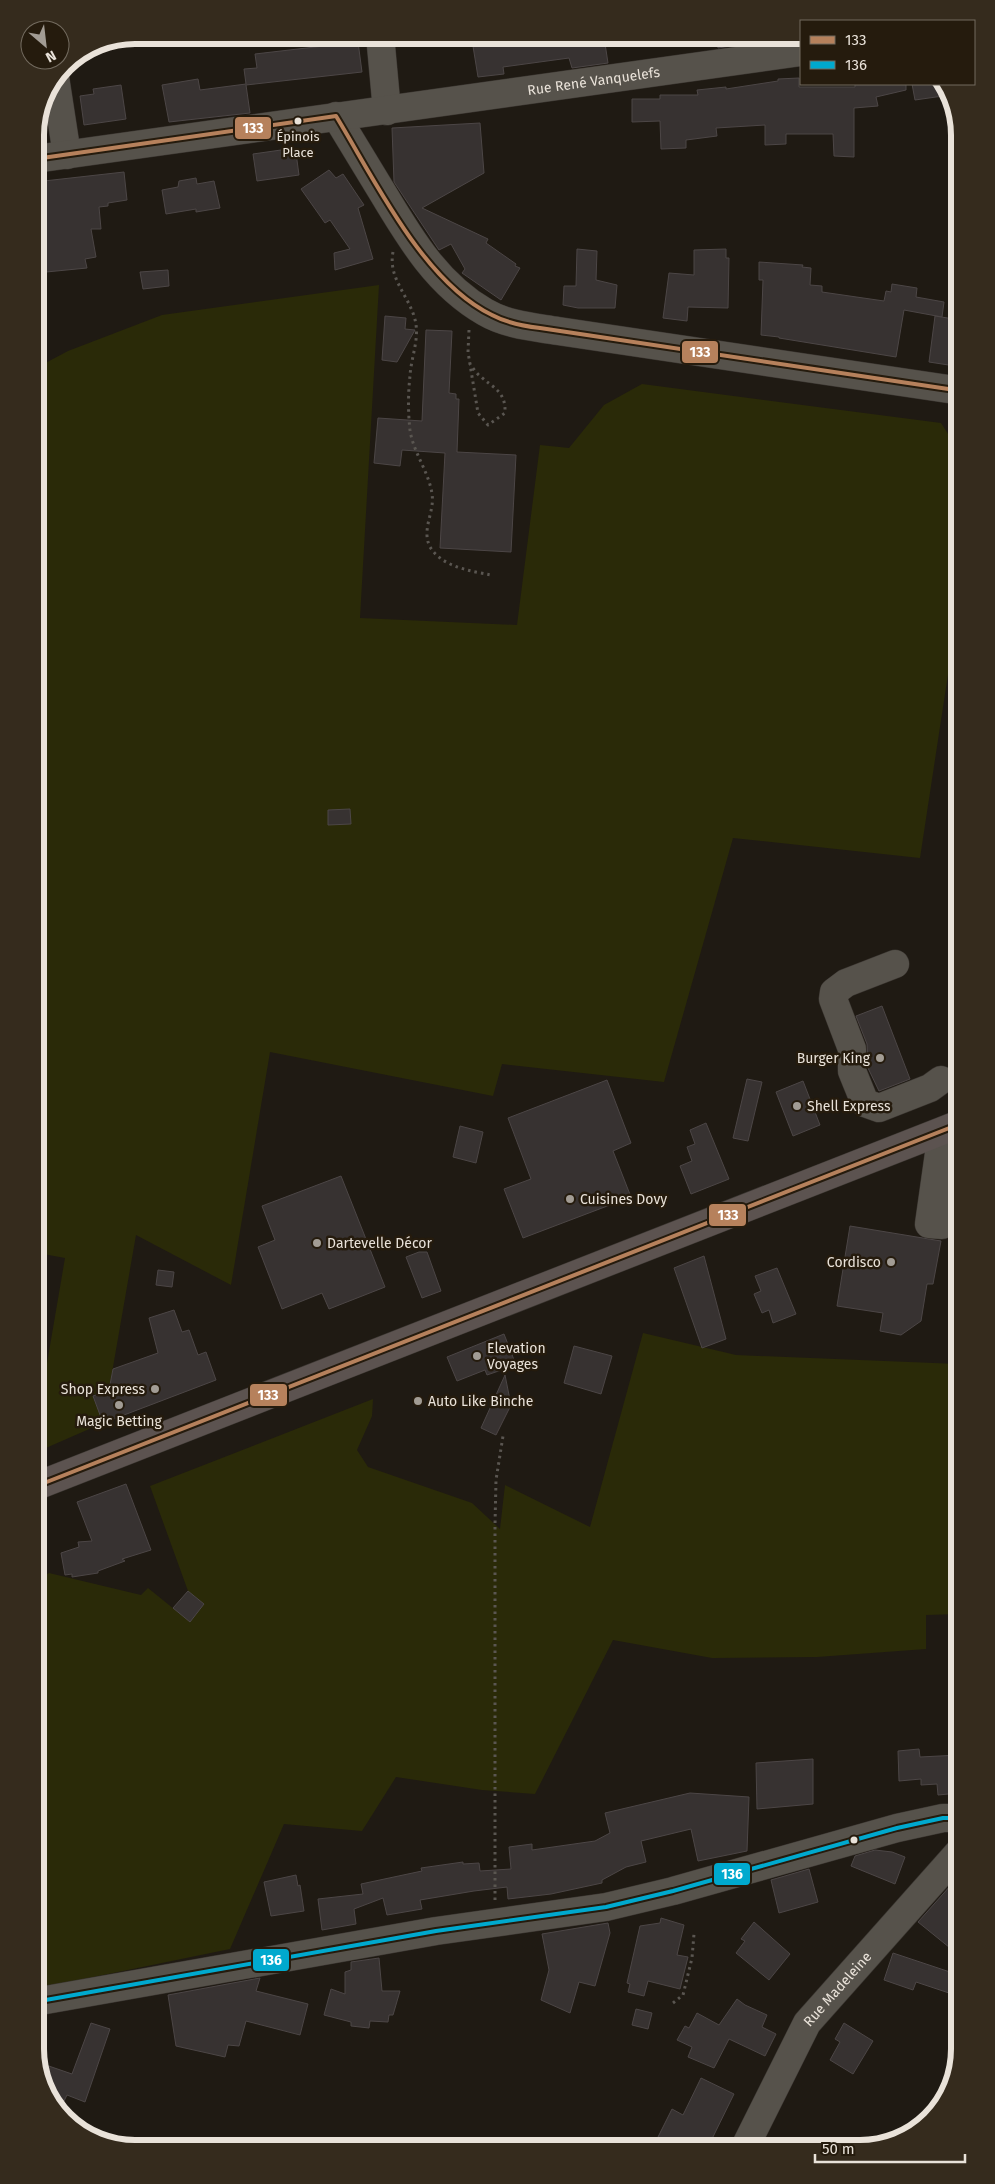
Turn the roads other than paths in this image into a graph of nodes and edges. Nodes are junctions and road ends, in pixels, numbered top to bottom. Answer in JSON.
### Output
{"nodes":[{"id":1,"x":381,"y":44,"type":"edge"},
{"id":2,"x":800,"y":52,"type":"edge"},
{"id":3,"x":57,"y":88,"type":"edge"},
{"id":4,"x":386,"y":111,"type":"junction"},
{"id":5,"x":336,"y":116,"type":"junction"},
{"id":6,"x":67,"y":154,"type":"junction"},
{"id":7,"x":44,"y":157,"type":"edge"},
{"id":8,"x":951,"y":389,"type":"edge"},
{"id":9,"x":895,"y":964,"type":"dead end"},
{"id":10,"x":941,"y":1080,"type":"dead end"},
{"id":11,"x":951,"y":1135,"type":"edge"},
{"id":12,"x":44,"y":1483,"type":"edge"},
{"id":13,"x":951,"y":1818,"type":"edge"},
{"id":14,"x":951,"y":1862,"type":"edge"},
{"id":15,"x":44,"y":2000,"type":"edge"},
{"id":16,"x":748,"y":2140,"type":"edge"}],
"edges":[{"from":1,"to":4,"type":"street"},
{"from":2,"to":4,"type":"street","name":"Rue René Vanquelefs"},
{"from":3,"to":6,"type":"street"},
{"from":4,"to":5,"type":"street","name":"Rue René Vanquelefs"},
{"from":5,"to":6,"type":"street","name":"Rue René Vanquelefs"},
{"from":5,"to":8,"type":"street"},
{"from":6,"to":7,"type":"street","name":"Rue René Vanquelefs"},
{"from":9,"to":10,"type":"street"},
{"from":11,"to":12,"type":"main road"},
{"from":13,"to":15,"type":"street"},
{"from":14,"to":16,"type":"street","name":"Rue Madeleine"}]}
